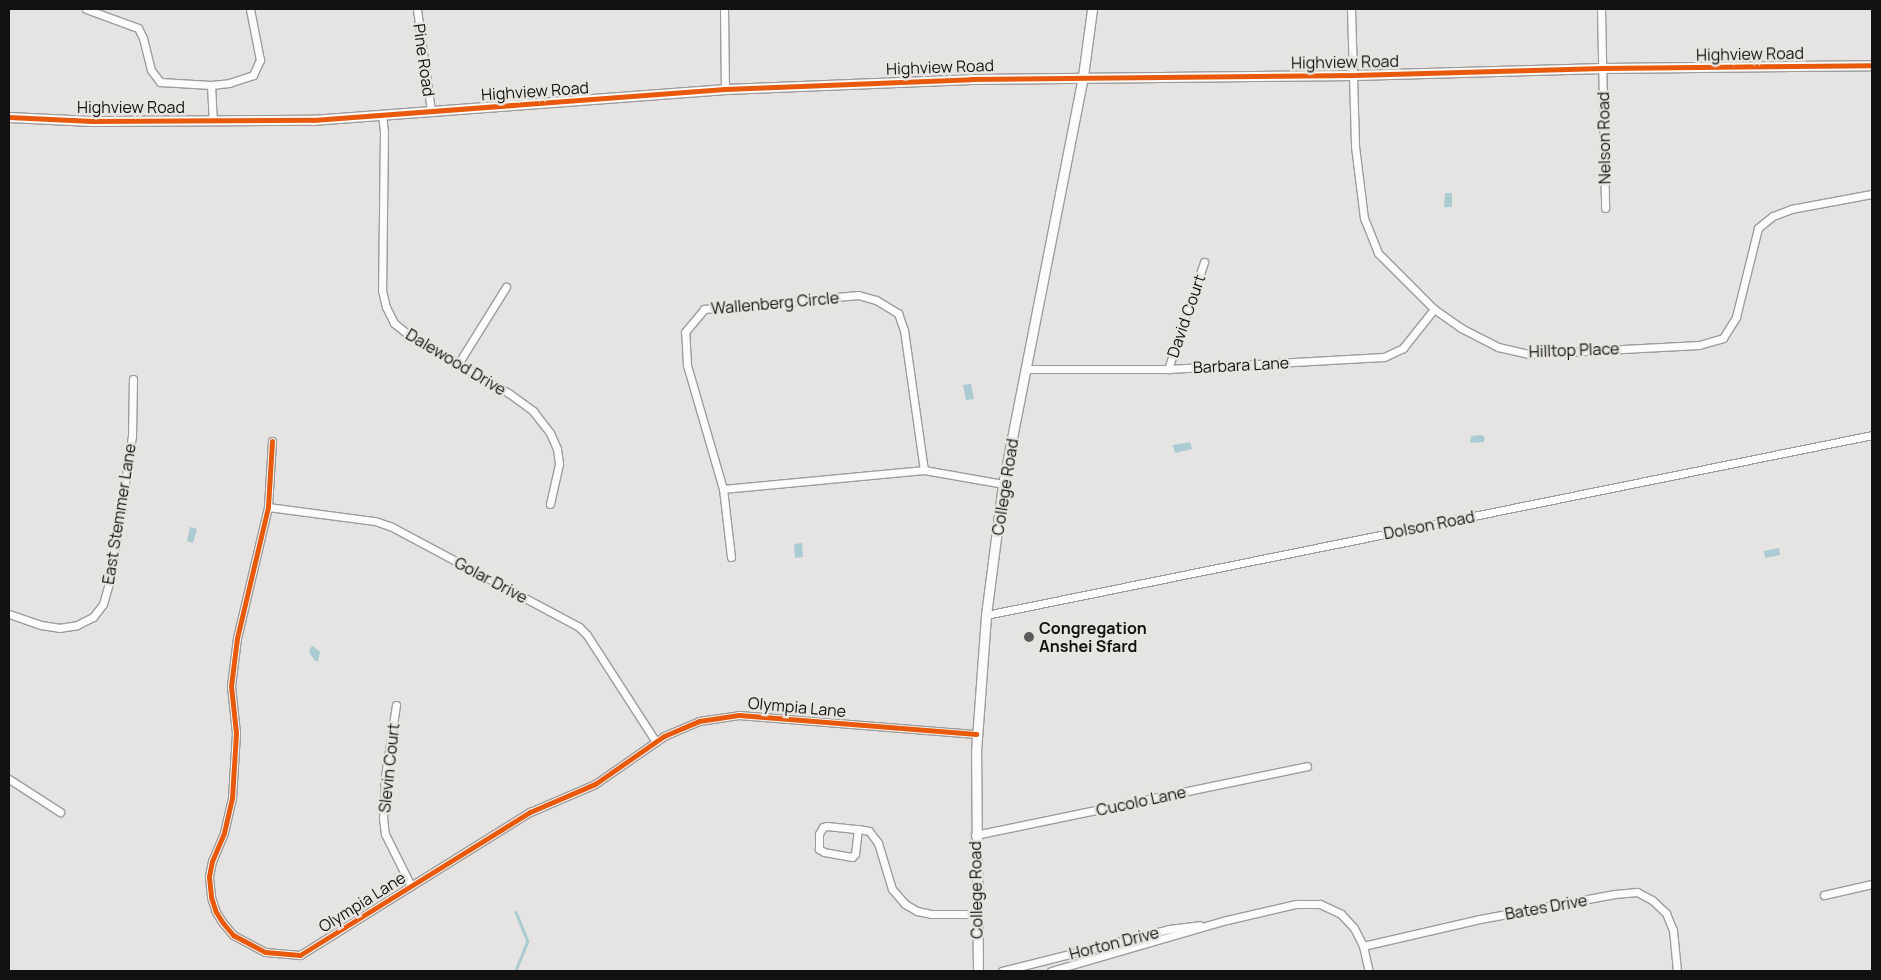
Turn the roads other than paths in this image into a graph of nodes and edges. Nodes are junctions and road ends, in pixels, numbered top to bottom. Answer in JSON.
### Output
{"nodes":[{"id":1,"x":86,"y":9,"type":"edge"},
{"id":2,"x":250,"y":9,"type":"edge"},
{"id":3,"x":417,"y":9,"type":"edge"},
{"id":4,"x":724,"y":9,"type":"edge"},
{"id":5,"x":1092,"y":9,"type":"edge"},
{"id":6,"x":1350,"y":9,"type":"edge"},
{"id":7,"x":1601,"y":9,"type":"edge"},
{"id":8,"x":1872,"y":65,"type":"edge"},
{"id":9,"x":1603,"y":68,"type":"junction"},
{"id":10,"x":1354,"y":75,"type":"junction"},
{"id":11,"x":1084,"y":76,"type":"junction"},
{"id":12,"x":211,"y":85,"type":"junction"},
{"id":13,"x":725,"y":89,"type":"junction"},
{"id":14,"x":431,"y":111,"type":"junction"},
{"id":15,"x":382,"y":115,"type":"junction"},
{"id":16,"x":9,"y":117,"type":"edge"},
{"id":17,"x":213,"y":120,"type":"junction"},
{"id":18,"x":1872,"y":194,"type":"edge"},
{"id":19,"x":1605,"y":208,"type":"dead end"},
{"id":20,"x":1204,"y":262,"type":"dead end"},
{"id":21,"x":506,"y":287,"type":"dead end"},
{"id":22,"x":1434,"y":308,"type":"junction"},
{"id":23,"x":458,"y":364,"type":"junction"},
{"id":24,"x":1026,"y":369,"type":"junction"},
{"id":25,"x":1168,"y":369,"type":"junction"},
{"id":26,"x":133,"y":379,"type":"dead end"},
{"id":27,"x":1872,"y":435,"type":"edge"},
{"id":28,"x":272,"y":441,"type":"dead end"},
{"id":29,"x":924,"y":470,"type":"junction"},
{"id":30,"x":1003,"y":484,"type":"junction"},
{"id":31,"x":722,"y":489,"type":"junction"},
{"id":32,"x":550,"y":504,"type":"dead end"},
{"id":33,"x":268,"y":507,"type":"junction"},
{"id":34,"x":731,"y":557,"type":"dead end"},
{"id":35,"x":9,"y":614,"type":"edge"},
{"id":36,"x":986,"y":616,"type":"junction"},
{"id":37,"x":396,"y":705,"type":"dead end"},
{"id":38,"x":976,"y":734,"type":"junction"},
{"id":39,"x":656,"y":742,"type":"junction"},
{"id":40,"x":1307,"y":766,"type":"dead end"},
{"id":41,"x":9,"y":779,"type":"edge"},
{"id":42,"x":60,"y":812,"type":"dead end"},
{"id":43,"x":858,"y":828,"type":"junction"},
{"id":44,"x":975,"y":835,"type":"junction"},
{"id":45,"x":1872,"y":884,"type":"edge"},
{"id":46,"x":411,"y":886,"type":"junction"},
{"id":47,"x":1824,"y":895,"type":"dead end"},
{"id":48,"x":977,"y":914,"type":"junction"},
{"id":49,"x":1227,"y":920,"type":"junction"},
{"id":50,"x":1363,"y":946,"type":"junction"},
{"id":51,"x":978,"y":971,"type":"edge"},
{"id":52,"x":1002,"y":971,"type":"edge"},
{"id":53,"x":1052,"y":971,"type":"edge"},
{"id":54,"x":1369,"y":971,"type":"edge"},
{"id":55,"x":1677,"y":971,"type":"edge"}],
"edges":[{"from":1,"to":12,"type":"street"},
{"from":2,"to":12,"type":"street"},
{"from":3,"to":14,"type":"street","name":"Pine Road"},
{"from":4,"to":13,"type":"street"},
{"from":5,"to":11,"type":"street","name":"College Road"},
{"from":6,"to":10,"type":"street","name":"Hilltop Place"},
{"from":7,"to":9,"type":"street","name":"Nelson Road"},
{"from":8,"to":9,"type":"street","name":"Highview Road"},
{"from":9,"to":10,"type":"street","name":"Highview Road"},
{"from":9,"to":19,"type":"street","name":"Nelson Road"},
{"from":10,"to":11,"type":"street","name":"Highview Road"},
{"from":10,"to":22,"type":"street","name":"Hilltop Place"},
{"from":11,"to":13,"type":"street","name":"Highview Road"},
{"from":11,"to":24,"type":"street","name":"College Road"},
{"from":12,"to":17,"type":"street"},
{"from":13,"to":14,"type":"street","name":"Highview Road"},
{"from":14,"to":15,"type":"street","name":"Highview Road"},
{"from":15,"to":17,"type":"street","name":"Highview Road"},
{"from":15,"to":23,"type":"street","name":"Dalewood Drive"},
{"from":16,"to":17,"type":"street","name":"Highview Road"},
{"from":18,"to":22,"type":"street","name":"Hilltop Place"},
{"from":20,"to":25,"type":"street","name":"David Court"},
{"from":21,"to":23,"type":"street"},
{"from":22,"to":25,"type":"street","name":"Barbara Lane"},
{"from":23,"to":32,"type":"street","name":"Dalewood Drive"},
{"from":24,"to":25,"type":"street","name":"Barbara Lane"},
{"from":24,"to":30,"type":"street","name":"College Road"},
{"from":26,"to":35,"type":"street","name":"East Stemmer Lane"},
{"from":27,"to":36,"type":"street","name":"Dolson Road"},
{"from":28,"to":33,"type":"street","name":"Olympia Lane"},
{"from":29,"to":30,"type":"street"},
{"from":29,"to":31,"type":"street"},
{"from":29,"to":31,"type":"street","name":"Wallenberg Circle"},
{"from":30,"to":36,"type":"street","name":"College Road"},
{"from":31,"to":34,"type":"street"},
{"from":33,"to":39,"type":"street","name":"Golar Drive"},
{"from":33,"to":46,"type":"street","name":"Olympia Lane"},
{"from":36,"to":38,"type":"street","name":"College Road"},
{"from":37,"to":46,"type":"street","name":"Slevin Court"},
{"from":38,"to":39,"type":"street","name":"Olympia Lane"},
{"from":38,"to":44,"type":"street","name":"College Road"},
{"from":39,"to":46,"type":"street","name":"Olympia Lane"},
{"from":40,"to":44,"type":"street","name":"Cucolo Lane"},
{"from":41,"to":42,"type":"street"},
{"from":43,"to":43,"type":"street"},
{"from":43,"to":48,"type":"street"},
{"from":44,"to":48,"type":"street","name":"College Road"},
{"from":45,"to":47,"type":"street"},
{"from":48,"to":51,"type":"street","name":"College Road"},
{"from":49,"to":50,"type":"street","name":"Horton Drive"},
{"from":49,"to":52,"type":"street","name":"Horton Drive"},
{"from":49,"to":53,"type":"street","name":"Horton Drive"},
{"from":50,"to":54,"type":"street","name":"Horton Drive"},
{"from":50,"to":55,"type":"street","name":"Bates Drive"}]}
